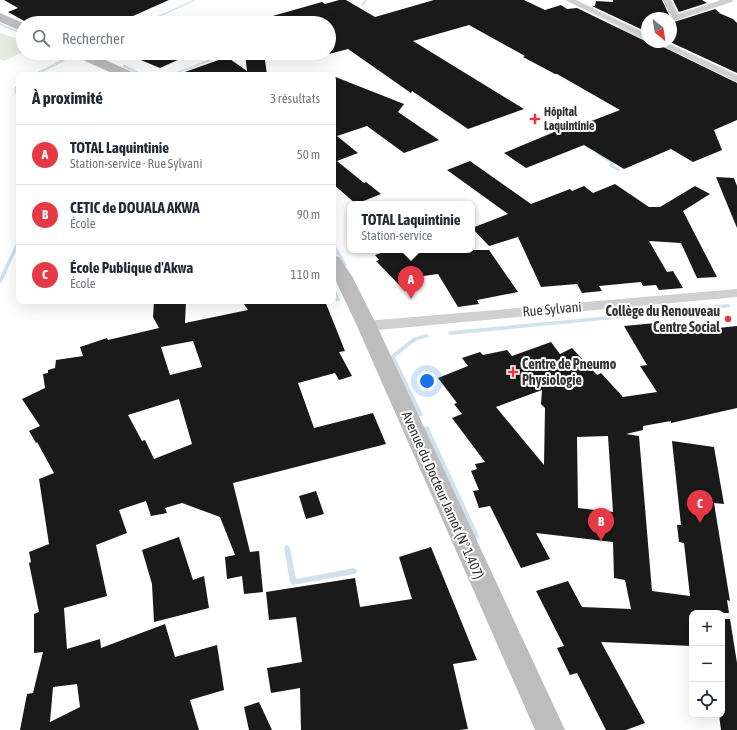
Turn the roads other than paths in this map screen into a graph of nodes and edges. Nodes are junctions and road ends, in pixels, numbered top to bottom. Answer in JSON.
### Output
{"nodes":[{"id":1,"x":569,"y":0,"type":"edge"},
{"id":2,"x":667,"y":0,"type":"edge"},
{"id":3,"x":729,"y":0,"type":"edge"},
{"id":4,"x":671,"y":12,"type":"edge"},
{"id":5,"x":677,"y":17,"type":"edge"},
{"id":6,"x":0,"y":18,"type":"edge"},
{"id":7,"x":16,"y":25,"type":"edge"},
{"id":8,"x":641,"y":30,"type":"edge"},
{"id":9,"x":636,"y":31,"type":"junction"},
{"id":10,"x":641,"y":34,"type":"edge"},
{"id":11,"x":672,"y":48,"type":"edge"},
{"id":12,"x":94,"y":60,"type":"edge"},
{"id":13,"x":120,"y":72,"type":"edge"},
{"id":14,"x":737,"y":79,"type":"edge"},
{"id":15,"x":336,"y":266,"type":"edge"},
{"id":16,"x":737,"y":293,"type":"edge"},
{"id":17,"x":367,"y":326,"type":"junction"},
{"id":18,"x":550,"y":730,"type":"edge"}],
"edges":[{"from":1,"to":9,"type":"street"},
{"from":2,"to":4,"type":"street"},
{"from":3,"to":5,"type":"street"},
{"from":6,"to":7,"type":"main road"},
{"from":8,"to":9,"type":"street"},
{"from":9,"to":10,"type":"street"},
{"from":11,"to":14,"type":"street"},
{"from":12,"to":13,"type":"main road"},
{"from":15,"to":17,"type":"main road","name":"Avenue du Docteur Jamot (N° 1.407)"},
{"from":16,"to":17,"type":"street","name":"Rue Sylvani"},
{"from":17,"to":18,"type":"main road","name":"Avenue du Docteur Jamot (N° 1.407)"}]}
